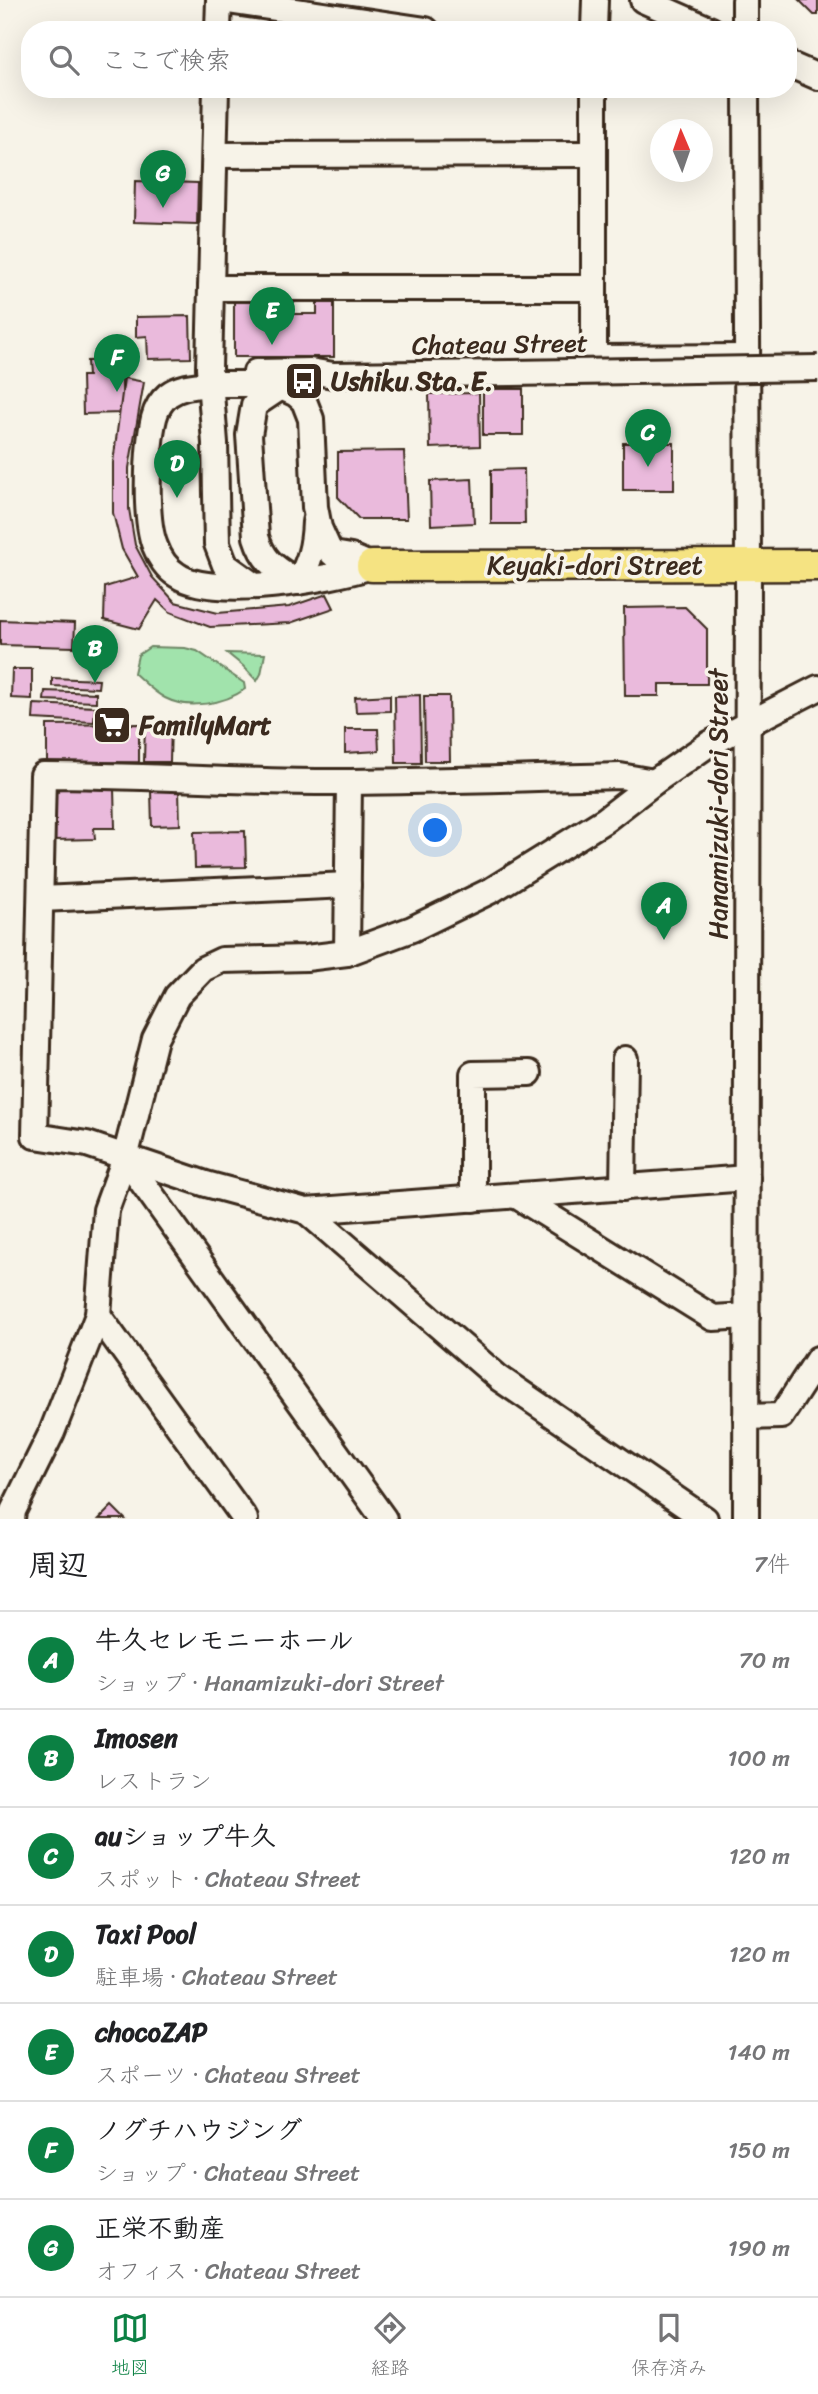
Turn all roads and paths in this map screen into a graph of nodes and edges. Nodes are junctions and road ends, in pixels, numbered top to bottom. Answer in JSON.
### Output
{"nodes":[{"id":1,"x":220,"y":0,"type":"edge"},
{"id":2,"x":595,"y":0,"type":"edge"},
{"id":3,"x":643,"y":0,"type":"edge"},
{"id":4,"x":745,"y":0,"type":"edge"},
{"id":5,"x":219,"y":21,"type":"edge"},
{"id":6,"x":364,"y":21,"type":"edge"},
{"id":7,"x":594,"y":21,"type":"edge"},
{"id":8,"x":690,"y":21,"type":"edge"},
{"id":9,"x":746,"y":21,"type":"edge"},
{"id":10,"x":797,"y":68,"type":"edge"},
{"id":11,"x":818,"y":77,"type":"edge"},
{"id":12,"x":216,"y":98,"type":"edge"},
{"id":13,"x":594,"y":98,"type":"edge"},
{"id":14,"x":746,"y":98,"type":"edge"},
{"id":15,"x":593,"y":154,"type":"junction"},
{"id":16,"x":215,"y":155,"type":"junction"},
{"id":17,"x":211,"y":288,"type":"junction"},
{"id":18,"x":594,"y":288,"type":"junction"},
{"id":19,"x":747,"y":357,"type":"junction"},
{"id":20,"x":818,"y":368,"type":"edge"},
{"id":21,"x":201,"y":375,"type":"junction"},
{"id":22,"x":281,"y":387,"type":"junction"},
{"id":23,"x":315,"y":508,"type":"junction"},
{"id":24,"x":748,"y":565,"type":"junction"},
{"id":25,"x":818,"y":565,"type":"edge"},
{"id":26,"x":372,"y":566,"type":"junction"},
{"id":27,"x":298,"y":582,"type":"junction"},
{"id":28,"x":253,"y":585,"type":"junction"},
{"id":29,"x":818,"y":688,"type":"edge"},
{"id":30,"x":747,"y":724,"type":"junction"},
{"id":31,"x":349,"y":782,"type":"junction"},
{"id":32,"x":654,"y":782,"type":"junction"},
{"id":33,"x":348,"y":885,"type":"junction"},
{"id":34,"x":41,"y":898,"type":"junction"},
{"id":35,"x":347,"y":953,"type":"junction"},
{"id":36,"x":625,"y":1059,"type":"dead end"},
{"id":37,"x":529,"y":1073,"type":"dead end"},
{"id":38,"x":125,"y":1158,"type":"junction"},
{"id":39,"x":747,"y":1178,"type":"junction"},
{"id":40,"x":623,"y":1188,"type":"junction"},
{"id":41,"x":517,"y":1196,"type":"junction"},
{"id":42,"x":473,"y":1199,"type":"junction"},
{"id":43,"x":306,"y":1211,"type":"junction"},
{"id":44,"x":98,"y":1315,"type":"junction"},
{"id":45,"x":747,"y":1315,"type":"junction"},
{"id":46,"x":818,"y":1359,"type":"edge"},
{"id":47,"x":746,"y":1417,"type":"junction"},
{"id":48,"x":12,"y":1519,"type":"edge"},
{"id":49,"x":245,"y":1519,"type":"edge"},
{"id":50,"x":384,"y":1519,"type":"edge"},
{"id":51,"x":705,"y":1519,"type":"edge"},
{"id":52,"x":746,"y":1519,"type":"edge"}],
"edges":[{"from":1,"to":5,"type":"street"},
{"from":1,"to":6,"type":"street"},
{"from":2,"to":7,"type":"street"},
{"from":3,"to":8,"type":"street"},
{"from":4,"to":9,"type":"street"},
{"from":10,"to":11,"type":"street"},
{"from":12,"to":16,"type":"street"},
{"from":13,"to":15,"type":"street"},
{"from":14,"to":19,"type":"street","name":"Hanamizuki-dori Street"},
{"from":15,"to":16,"type":"street"},
{"from":15,"to":18,"type":"street"},
{"from":16,"to":17,"type":"street"},
{"from":17,"to":18,"type":"street"},
{"from":17,"to":21,"type":"street"},
{"from":18,"to":19,"type":"street"},
{"from":19,"to":24,"type":"street","name":"Hanamizuki-dori Street"},
{"from":20,"to":21,"type":"street","name":"Chateau Street","bridge":true},
{"from":21,"to":22,"type":"street"},
{"from":21,"to":28,"type":"street"},
{"from":21,"to":28,"type":"street"},
{"from":22,"to":23,"type":"street"},
{"from":22,"to":27,"type":"street"},
{"from":23,"to":26,"type":"street"},
{"from":23,"to":27,"type":"street"},
{"from":24,"to":25,"type":"main road","name":"Keyaki-dori Street"},
{"from":24,"to":26,"type":"main road","name":"Keyaki-dori Street"},
{"from":24,"to":30,"type":"street","name":"Hanamizuki-dori Street"},
{"from":26,"to":27,"type":"street"},
{"from":27,"to":28,"type":"street"},
{"from":29,"to":30,"type":"street"},
{"from":30,"to":32,"type":"street"},
{"from":30,"to":39,"type":"street","name":"Hanamizuki-dori Street"},
{"from":31,"to":32,"type":"street"},
{"from":31,"to":33,"type":"street"},
{"from":31,"to":34,"type":"street"},
{"from":32,"to":35,"type":"street"},
{"from":33,"to":34,"type":"street"},
{"from":33,"to":35,"type":"street"},
{"from":34,"to":38,"type":"street"},
{"from":35,"to":38,"type":"street"},
{"from":36,"to":40,"type":"street"},
{"from":37,"to":42,"type":"street"},
{"from":38,"to":43,"type":"street"},
{"from":38,"to":44,"type":"street"},
{"from":38,"to":50,"type":"street"},
{"from":39,"to":40,"type":"street"},
{"from":39,"to":45,"type":"street","name":"Hanamizuki-dori Street"},
{"from":40,"to":41,"type":"street"},
{"from":41,"to":42,"type":"street"},
{"from":41,"to":45,"type":"street"},
{"from":42,"to":43,"type":"street"},
{"from":43,"to":51,"type":"street"},
{"from":44,"to":48,"type":"street"},
{"from":44,"to":49,"type":"street"},
{"from":45,"to":47,"type":"street","name":"Hanamizuki-dori Street"},
{"from":46,"to":47,"type":"street"},
{"from":47,"to":52,"type":"street","name":"Hanamizuki-dori Street"}]}
